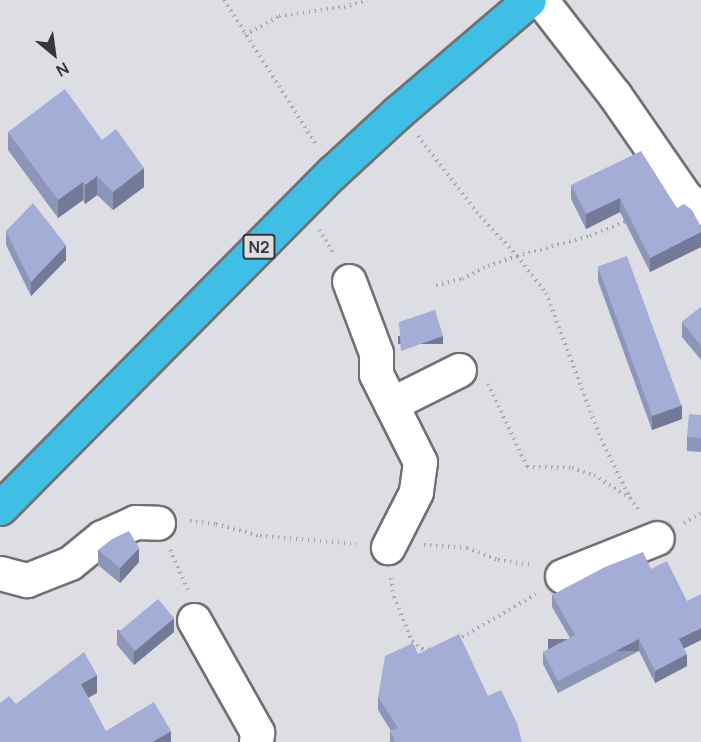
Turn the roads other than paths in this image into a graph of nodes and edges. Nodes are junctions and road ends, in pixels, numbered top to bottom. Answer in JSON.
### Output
{"nodes":[{"id":1,"x":529,"y":0,"type":"edge"},
{"id":2,"x":541,"y":0,"type":"edge"},
{"id":3,"x":701,"y":208,"type":"edge"},
{"id":4,"x":349,"y":281,"type":"road end"},
{"id":5,"x":459,"y":370,"type":"road end"},
{"id":6,"x":391,"y":404,"type":"junction"},
{"id":7,"x":0,"y":508,"type":"edge"},
{"id":8,"x":158,"y":523,"type":"road end"},
{"id":9,"x":657,"y":538,"type":"road end"},
{"id":10,"x":388,"y":547,"type":"road end"},
{"id":11,"x":0,"y":573,"type":"edge"},
{"id":12,"x":562,"y":576,"type":"road end"},
{"id":13,"x":194,"y":620,"type":"road end"},
{"id":14,"x":256,"y":742,"type":"edge"}],
"edges":[{"from":1,"to":7,"type":"highway","number":"N2"},
{"from":2,"to":3,"type":"street"},
{"from":4,"to":6,"type":"street"},
{"from":5,"to":6,"type":"street"},
{"from":6,"to":10,"type":"street"},
{"from":8,"to":11,"type":"street"},
{"from":9,"to":12,"type":"street"},
{"from":13,"to":14,"type":"street"}]}
